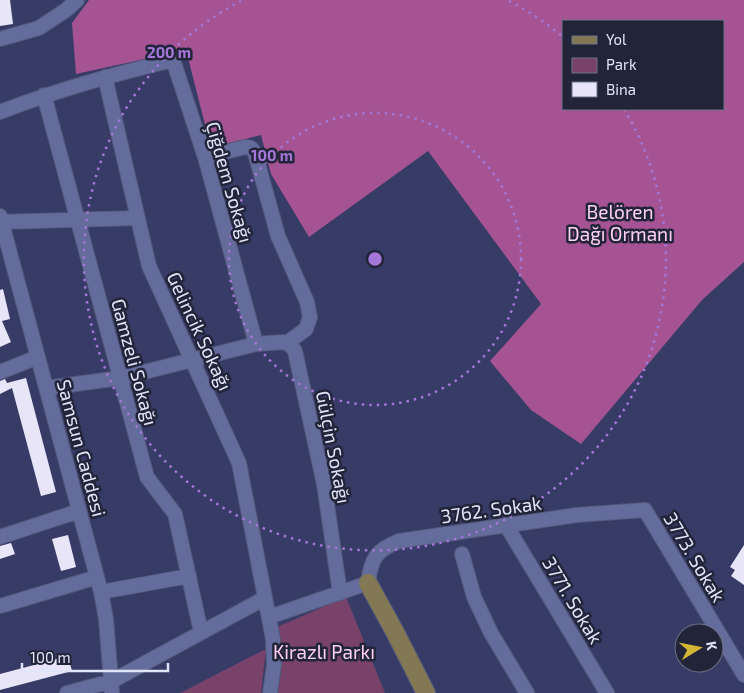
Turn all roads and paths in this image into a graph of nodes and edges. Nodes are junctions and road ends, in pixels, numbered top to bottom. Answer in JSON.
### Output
{"nodes":[{"id":1,"x":77,"y":0,"type":"edge"},
{"id":2,"x":0,"y":39,"type":"edge"},
{"id":3,"x":105,"y":77,"type":"junction"},
{"id":4,"x":44,"y":95,"type":"junction"},
{"id":5,"x":0,"y":112,"type":"edge"},
{"id":6,"x":205,"y":157,"type":"junction"},
{"id":7,"x":137,"y":218,"type":"junction"},
{"id":8,"x":77,"y":219,"type":"junction"},
{"id":9,"x":0,"y":220,"type":"edge"},
{"id":10,"x":287,"y":343,"type":"junction"},
{"id":11,"x":256,"y":344,"type":"junction"},
{"id":12,"x":38,"y":357,"type":"junction"},
{"id":13,"x":192,"y":359,"type":"junction"},
{"id":14,"x":0,"y":372,"type":"edge"},
{"id":15,"x":120,"y":378,"type":"junction"},
{"id":16,"x":46,"y":388,"type":"junction"},
{"id":17,"x":645,"y":510,"type":"joint"},
{"id":18,"x":79,"y":511,"type":"junction"},
{"id":19,"x":506,"y":526,"type":"junction"},
{"id":20,"x":0,"y":537,"type":"edge"},
{"id":21,"x":462,"y":554,"type":"dead end"},
{"id":22,"x":189,"y":576,"type":"junction"},
{"id":23,"x":97,"y":577,"type":"junction"},
{"id":24,"x":368,"y":583,"type":"junction"},
{"id":25,"x":101,"y":592,"type":"junction"},
{"id":26,"x":340,"y":593,"type":"junction"},
{"id":27,"x":266,"y":598,"type":"junction"},
{"id":28,"x":0,"y":606,"type":"edge"},
{"id":29,"x":269,"y":617,"type":"junction"},
{"id":30,"x":202,"y":632,"type":"junction"},
{"id":31,"x":744,"y":674,"type":"edge"},
{"id":32,"x":112,"y":687,"type":"edge"},
{"id":33,"x":67,"y":693,"type":"edge"},
{"id":34,"x":270,"y":693,"type":"edge"},
{"id":35,"x":426,"y":693,"type":"edge"},
{"id":36,"x":527,"y":693,"type":"edge"},
{"id":37,"x":607,"y":693,"type":"edge"}],
"edges":[{"from":1,"to":2,"type":"street"},
{"from":3,"to":4,"type":"street"},
{"from":3,"to":6,"type":"street","name":"Çiğdem Sokağı"},
{"from":3,"to":7,"type":"street","name":"Gelincik Sokağı"},
{"from":4,"to":5,"type":"street"},
{"from":4,"to":8,"type":"street","name":"Gamzeli Sokağı"},
{"from":6,"to":10,"type":"street"},
{"from":6,"to":11,"type":"street","name":"Çiğdem Sokağı"},
{"from":7,"to":8,"type":"street"},
{"from":7,"to":13,"type":"street","name":"Gelincik Sokağı"},
{"from":8,"to":9,"type":"street"},
{"from":8,"to":15,"type":"street","name":"Gamzeli Sokağı"},
{"from":9,"to":12,"type":"street","name":"Samsun Caddesi"},
{"from":10,"to":11,"type":"street"},
{"from":10,"to":26,"type":"street","name":"Gülçin Sokağı"},
{"from":11,"to":13,"type":"street"},
{"from":12,"to":14,"type":"street"},
{"from":12,"to":16,"type":"street","name":"Samsun Caddesi"},
{"from":13,"to":15,"type":"street"},
{"from":13,"to":27,"type":"street","name":"Gelincik Sokağı"},
{"from":15,"to":16,"type":"street"},
{"from":15,"to":22,"type":"street","name":"Gamzeli Sokağı"},
{"from":16,"to":18,"type":"street","name":"Samsun Caddesi"},
{"from":17,"to":19,"type":"street","name":"3762. Sokak"},
{"from":17,"to":31,"type":"street","name":"3773. Sokak"},
{"from":18,"to":20,"type":"street"},
{"from":18,"to":23,"type":"street","name":"Samsun Caddesi"},
{"from":19,"to":24,"type":"street","name":"3762. Sokak"},
{"from":19,"to":37,"type":"street","name":"3771. Sokak"},
{"from":21,"to":36,"type":"street"},
{"from":22,"to":25,"type":"street"},
{"from":22,"to":30,"type":"street","name":"Gamzeli Sokağı"},
{"from":23,"to":25,"type":"street","name":"Samsun Caddesi"},
{"from":23,"to":28,"type":"street"},
{"from":24,"to":26,"type":"street"},
{"from":24,"to":35,"type":"main road"},
{"from":25,"to":32,"type":"street","name":"Samsun Caddesi"},
{"from":26,"to":29,"type":"street"},
{"from":27,"to":29,"type":"street","name":"Gelincik Sokağı"},
{"from":27,"to":30,"type":"street"},
{"from":29,"to":34,"type":"street","name":"Gelincik Sokağı"},
{"from":30,"to":32,"type":"street"},
{"from":32,"to":33,"type":"street"}]}
